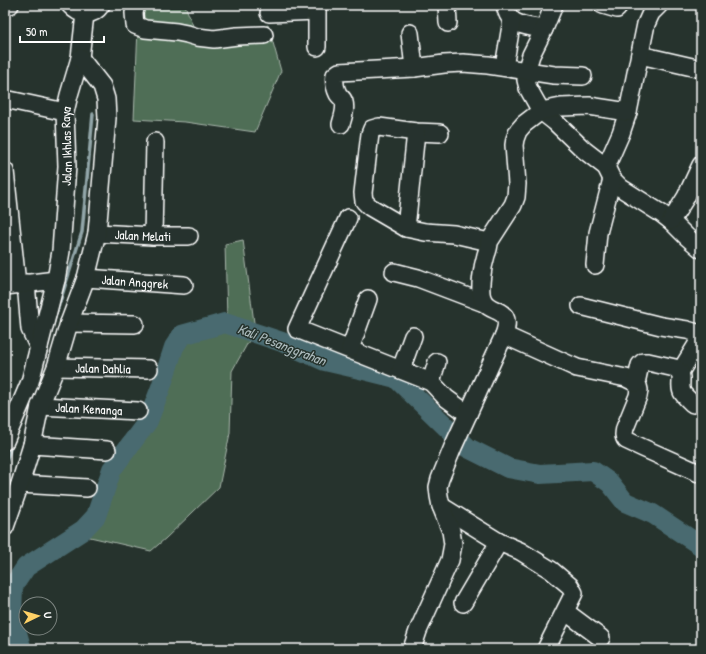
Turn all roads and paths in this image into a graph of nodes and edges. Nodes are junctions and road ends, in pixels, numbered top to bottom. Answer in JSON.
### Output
{"nodes":[{"id":1,"x":10,"y":5,"type":"edge"},
{"id":2,"x":70,"y":5,"type":"edge"},
{"id":3,"x":101,"y":5,"type":"edge"},
{"id":4,"x":136,"y":5,"type":"edge"},
{"id":5,"x":447,"y":5,"type":"edge"},
{"id":6,"x":554,"y":5,"type":"edge"},
{"id":7,"x":659,"y":5,"type":"edge"},
{"id":8,"x":5,"y":6,"type":"edge"},
{"id":9,"x":317,"y":8,"type":"edge"},
{"id":10,"x":508,"y":12,"type":"edge"},
{"id":11,"x":269,"y":13,"type":"dead end"},
{"id":12,"x":85,"y":14,"type":"junction"},
{"id":13,"x":448,"y":23,"type":"dead end"},
{"id":14,"x":544,"y":29,"type":"junction"},
{"id":15,"x":410,"y":33,"type":"dead end"},
{"id":16,"x":264,"y":35,"type":"dead end"},
{"id":17,"x":317,"y":47,"type":"dead end"},
{"id":18,"x":640,"y":55,"type":"junction"},
{"id":19,"x":80,"y":58,"type":"junction"},
{"id":20,"x":504,"y":67,"type":"junction"},
{"id":21,"x":414,"y":68,"type":"junction"},
{"id":22,"x":701,"y":69,"type":"edge"},
{"id":23,"x":526,"y":71,"type":"junction"},
{"id":24,"x":583,"y":76,"type":"dead end"},
{"id":25,"x":5,"y":99,"type":"edge"},
{"id":26,"x":541,"y":111,"type":"junction"},
{"id":27,"x":65,"y":112,"type":"junction"},
{"id":28,"x":628,"y":112,"type":"junction"},
{"id":29,"x":341,"y":124,"type":"dead end"},
{"id":30,"x":416,"y":132,"type":"junction"},
{"id":31,"x":440,"y":133,"type":"dead end"},
{"id":32,"x":155,"y":142,"type":"dead end"},
{"id":33,"x":700,"y":167,"type":"edge"},
{"id":34,"x":5,"y":171,"type":"edge"},
{"id":35,"x":609,"y":173,"type":"junction"},
{"id":36,"x":348,"y":218,"type":"dead end"},
{"id":37,"x":670,"y":221,"type":"junction"},
{"id":38,"x":406,"y":228,"type":"junction"},
{"id":39,"x":97,"y":233,"type":"junction"},
{"id":40,"x":153,"y":236,"type":"junction"},
{"id":41,"x":189,"y":236,"type":"dead end"},
{"id":42,"x":489,"y":242,"type":"junction"},
{"id":43,"x":701,"y":249,"type":"edge"},
{"id":44,"x":595,"y":265,"type":"dead end"},
{"id":45,"x":394,"y":272,"type":"dead end"},
{"id":46,"x":86,"y":278,"type":"junction"},
{"id":47,"x":56,"y":280,"type":"junction"},
{"id":48,"x":16,"y":285,"type":"edge"},
{"id":49,"x":184,"y":285,"type":"dead end"},
{"id":50,"x":368,"y":299,"type":"dead end"},
{"id":51,"x":484,"y":303,"type":"junction"},
{"id":52,"x":581,"y":306,"type":"dead end"},
{"id":53,"x":69,"y":323,"type":"junction"},
{"id":54,"x":135,"y":324,"type":"dead end"},
{"id":55,"x":701,"y":334,"type":"edge"},
{"id":56,"x":504,"y":335,"type":"junction"},
{"id":57,"x":413,"y":336,"type":"dead end"},
{"id":58,"x":701,"y":338,"type":"edge"},
{"id":59,"x":39,"y":348,"type":"junction"},
{"id":60,"x":350,"y":350,"type":"junction"},
{"id":61,"x":437,"y":362,"type":"dead end"},
{"id":62,"x":56,"y":367,"type":"junction"},
{"id":63,"x":149,"y":369,"type":"dead end"},
{"id":64,"x":401,"y":369,"type":"junction"},
{"id":65,"x":680,"y":372,"type":"junction"},
{"id":66,"x":432,"y":382,"type":"junction"},
{"id":67,"x":636,"y":383,"type":"junction"},
{"id":68,"x":693,"y":404,"type":"dead end"},
{"id":69,"x":40,"y":406,"type":"junction"},
{"id":70,"x":138,"y":411,"type":"dead end"},
{"id":71,"x":468,"y":414,"type":"junction"},
{"id":72,"x":5,"y":441,"type":"edge"},
{"id":73,"x":32,"y":446,"type":"junction"},
{"id":74,"x":107,"y":450,"type":"dead end"},
{"id":75,"x":701,"y":474,"type":"edge"},
{"id":76,"x":20,"y":484,"type":"junction"},
{"id":77,"x":87,"y":488,"type":"dead end"},
{"id":78,"x":441,"y":506,"type":"junction"},
{"id":79,"x":5,"y":527,"type":"edge"},
{"id":80,"x":499,"y":542,"type":"junction"},
{"id":81,"x":463,"y":603,"type":"dead end"},
{"id":82,"x":566,"y":612,"type":"junction"},
{"id":83,"x":601,"y":638,"type":"dead end"},
{"id":84,"x":412,"y":649,"type":"edge"},
{"id":85,"x":546,"y":649,"type":"edge"}],
"edges":[{"from":1,"to":8,"type":"street"},
{"from":2,"to":12,"type":"street"},
{"from":3,"to":12,"type":"street"},
{"from":4,"to":16,"type":"street"},
{"from":5,"to":13,"type":"street"},
{"from":6,"to":14,"type":"street"},
{"from":7,"to":18,"type":"street"},
{"from":9,"to":11,"type":"street"},
{"from":9,"to":17,"type":"street"},
{"from":10,"to":14,"type":"street"},
{"from":10,"to":20,"type":"street"},
{"from":12,"to":19,"type":"street","name":"Jalan Ikhlas Raya"},
{"from":14,"to":23,"type":"street"},
{"from":15,"to":21,"type":"street"},
{"from":18,"to":22,"type":"street"},
{"from":18,"to":28,"type":"street"},
{"from":19,"to":27,"type":"street","name":"Jalan Ikhlas Raya"},
{"from":19,"to":39,"type":"street"},
{"from":20,"to":21,"type":"street"},
{"from":20,"to":23,"type":"street"},
{"from":21,"to":29,"type":"street"},
{"from":23,"to":24,"type":"street"},
{"from":23,"to":26,"type":"street"},
{"from":25,"to":27,"type":"street"},
{"from":26,"to":28,"type":"street"},
{"from":26,"to":35,"type":"street"},
{"from":26,"to":42,"type":"street"},
{"from":27,"to":47,"type":"street","name":"Jalan Ikhlas Raya"},
{"from":28,"to":35,"type":"street"},
{"from":30,"to":31,"type":"street"},
{"from":30,"to":38,"type":"street"},
{"from":30,"to":38,"type":"street"},
{"from":32,"to":40,"type":"street"},
{"from":33,"to":37,"type":"street"},
{"from":34,"to":48,"type":"street"},
{"from":35,"to":37,"type":"street"},
{"from":35,"to":44,"type":"street"},
{"from":36,"to":60,"type":"street"},
{"from":37,"to":43,"type":"street"},
{"from":38,"to":42,"type":"street"},
{"from":39,"to":40,"type":"street","name":"Jalan Melati"},
{"from":39,"to":46,"type":"street"},
{"from":40,"to":41,"type":"street","name":"Jalan Melati"},
{"from":42,"to":51,"type":"street"},
{"from":45,"to":51,"type":"street"},
{"from":46,"to":49,"type":"street","name":"Jalan Anggrek"},
{"from":46,"to":53,"type":"street"},
{"from":47,"to":48,"type":"street"},
{"from":47,"to":59,"type":"street","name":"Jalan Ikhlas Raya"},
{"from":48,"to":59,"type":"street"},
{"from":50,"to":60,"type":"street"},
{"from":51,"to":56,"type":"street"},
{"from":52,"to":55,"type":"street"},
{"from":53,"to":54,"type":"street"},
{"from":53,"to":62,"type":"street"},
{"from":56,"to":67,"type":"street"},
{"from":56,"to":71,"type":"street"},
{"from":57,"to":64,"type":"street"},
{"from":58,"to":65,"type":"street"},
{"from":59,"to":72,"type":"street","name":"Jalan Ikhlas Raya"},
{"from":60,"to":64,"type":"street"},
{"from":61,"to":66,"type":"street"},
{"from":62,"to":63,"type":"street","name":"Jalan Dahlia"},
{"from":62,"to":69,"type":"street"},
{"from":64,"to":66,"type":"street"},
{"from":65,"to":67,"type":"street"},
{"from":65,"to":68,"type":"street"},
{"from":66,"to":71,"type":"street"},
{"from":67,"to":75,"type":"street"},
{"from":69,"to":70,"type":"street","name":"Jalan Kenanga"},
{"from":69,"to":73,"type":"street"},
{"from":71,"to":78,"type":"street"},
{"from":73,"to":74,"type":"street"},
{"from":73,"to":76,"type":"street"},
{"from":76,"to":77,"type":"street"},
{"from":76,"to":79,"type":"street"},
{"from":78,"to":80,"type":"street"},
{"from":78,"to":84,"type":"street"},
{"from":80,"to":81,"type":"street"},
{"from":80,"to":82,"type":"street"},
{"from":82,"to":83,"type":"street"},
{"from":82,"to":85,"type":"street"}]}
